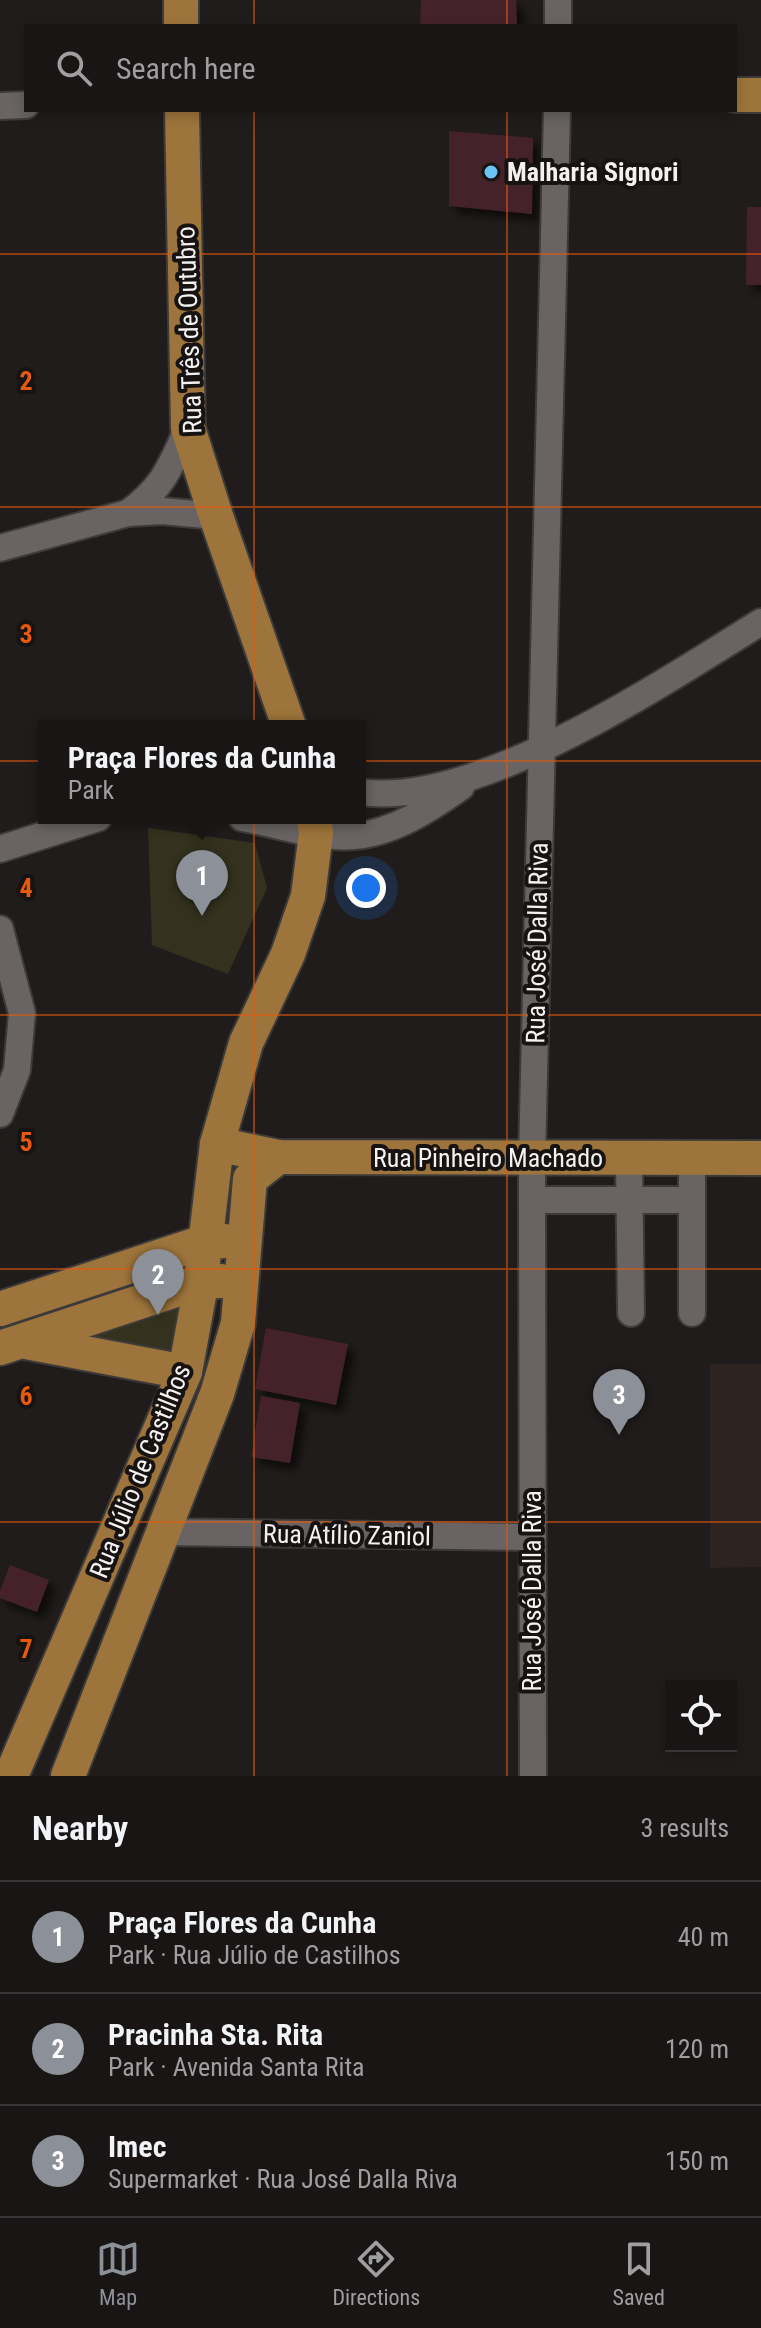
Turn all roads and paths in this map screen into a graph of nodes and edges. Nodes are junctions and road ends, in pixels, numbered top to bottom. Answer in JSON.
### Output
{"nodes":[{"id":1,"x":181,"y":0,"type":"edge"},
{"id":2,"x":558,"y":0,"type":"edge"},
{"id":3,"x":181,"y":24,"type":"edge"},
{"id":4,"x":558,"y":24,"type":"edge"},
{"id":5,"x":737,"y":95,"type":"edge"},
{"id":6,"x":761,"y":95,"type":"edge"},
{"id":7,"x":24,"y":105,"type":"edge"},
{"id":8,"x":0,"y":106,"type":"edge"},
{"id":9,"x":182,"y":112,"type":"edge"},
{"id":10,"x":557,"y":112,"type":"edge"},
{"id":11,"x":188,"y":428,"type":"junction"},
{"id":12,"x":128,"y":513,"type":"junction"},
{"id":13,"x":216,"y":516,"type":"junction"},
{"id":14,"x":0,"y":548,"type":"edge"},
{"id":15,"x":761,"y":622,"type":"edge"},
{"id":16,"x":284,"y":720,"type":"edge"},
{"id":17,"x":541,"y":748,"type":"junction"},
{"id":18,"x":480,"y":773,"type":"junction"},
{"id":19,"x":366,"y":792,"type":"edge"},
{"id":20,"x":79,"y":824,"type":"edge"},
{"id":21,"x":315,"y":826,"type":"edge"},
{"id":22,"x":0,"y":849,"type":"edge"},
{"id":23,"x":0,"y":929,"type":"edge"},
{"id":24,"x":0,"y":1114,"type":"edge"},
{"id":25,"x":217,"y":1144,"type":"junction"},
{"id":26,"x":278,"y":1157,"type":"junction"},
{"id":27,"x":532,"y":1158,"type":"junction"},
{"id":28,"x":629,"y":1158,"type":"junction"},
{"id":29,"x":692,"y":1158,"type":"junction"},
{"id":30,"x":761,"y":1158,"type":"edge"},
{"id":31,"x":532,"y":1200,"type":"junction"},
{"id":32,"x":691,"y":1200,"type":"junction"},
{"id":33,"x":629,"y":1201,"type":"junction"},
{"id":34,"x":246,"y":1239,"type":"junction"},
{"id":35,"x":204,"y":1242,"type":"junction"},
{"id":36,"x":243,"y":1279,"type":"junction"},
{"id":37,"x":200,"y":1282,"type":"junction"},
{"id":38,"x":0,"y":1309,"type":"edge"},
{"id":39,"x":631,"y":1313,"type":"dead end"},
{"id":40,"x":692,"y":1313,"type":"dead end"},
{"id":41,"x":11,"y":1344,"type":"edge"},
{"id":42,"x":185,"y":1372,"type":"junction"},
{"id":43,"x":162,"y":1532,"type":"junction"},
{"id":44,"x":532,"y":1537,"type":"junction"},
{"id":45,"x":11,"y":1776,"type":"edge"},
{"id":46,"x":68,"y":1776,"type":"edge"},
{"id":47,"x":533,"y":1776,"type":"edge"}],
"edges":[{"from":1,"to":3,"type":"main road"},
{"from":2,"to":4,"type":"street"},
{"from":5,"to":6,"type":"main road"},
{"from":7,"to":8,"type":"street"},
{"from":9,"to":11,"type":"main road","name":"Rua Três de Outubro"},
{"from":10,"to":17,"type":"street","name":"Rua José Dalla Riva"},
{"from":11,"to":12,"type":"street"},
{"from":11,"to":13,"type":"main road","name":"Rua Três de Outubro"},
{"from":12,"to":13,"type":"street"},
{"from":12,"to":14,"type":"street"},
{"from":13,"to":16,"type":"main road","name":"Rua Três de Outubro"},
{"from":15,"to":17,"type":"street"},
{"from":17,"to":18,"type":"street"},
{"from":17,"to":27,"type":"street","name":"Rua José Dalla Riva"},
{"from":18,"to":19,"type":"street"},
{"from":18,"to":21,"type":"street"},
{"from":20,"to":22,"type":"street"},
{"from":21,"to":25,"type":"main road","name":"Rua Júlio de Castilhos"},
{"from":23,"to":24,"type":"street"},
{"from":25,"to":26,"type":"main road","name":"Rua Pinheiro Machado"},
{"from":25,"to":35,"type":"main road","name":"Rua Júlio de Castilhos"},
{"from":26,"to":27,"type":"main road","name":"Rua Pinheiro Machado"},
{"from":26,"to":34,"type":"main road","name":"Rua Júlio de Castilhos"},
{"from":27,"to":28,"type":"main road","name":"Rua Pinheiro Machado"},
{"from":27,"to":31,"type":"street","name":"Rua José Dalla Riva"},
{"from":28,"to":29,"type":"main road","name":"Rua Pinheiro Machado"},
{"from":28,"to":33,"type":"street"},
{"from":29,"to":30,"type":"main road","name":"Rua Pinheiro Machado"},
{"from":29,"to":32,"type":"street"},
{"from":31,"to":33,"type":"street"},
{"from":31,"to":44,"type":"street","name":"Rua José Dalla Riva"},
{"from":32,"to":33,"type":"street"},
{"from":32,"to":40,"type":"street"},
{"from":33,"to":39,"type":"street"},
{"from":34,"to":35,"type":"main road"},
{"from":34,"to":36,"type":"main road","name":"Rua Júlio de Castilhos"},
{"from":35,"to":37,"type":"main road","name":"Rua Júlio de Castilhos"},
{"from":35,"to":38,"type":"main road"},
{"from":36,"to":37,"type":"main road"},
{"from":36,"to":43,"type":"main road","name":"Rua Júlio de Castilhos"},
{"from":37,"to":41,"type":"main road"},
{"from":37,"to":42,"type":"main road","name":"Rua Júlio de Castilhos"},
{"from":41,"to":42,"type":"main road"},
{"from":42,"to":45,"type":"main road","name":"Rua Júlio de Castilhos"},
{"from":43,"to":44,"type":"street","name":"Rua Atílio Zaniol"},
{"from":43,"to":46,"type":"main road","name":"Rua Júlio de Castilhos"},
{"from":44,"to":47,"type":"street","name":"Rua José Dalla Riva"}]}
